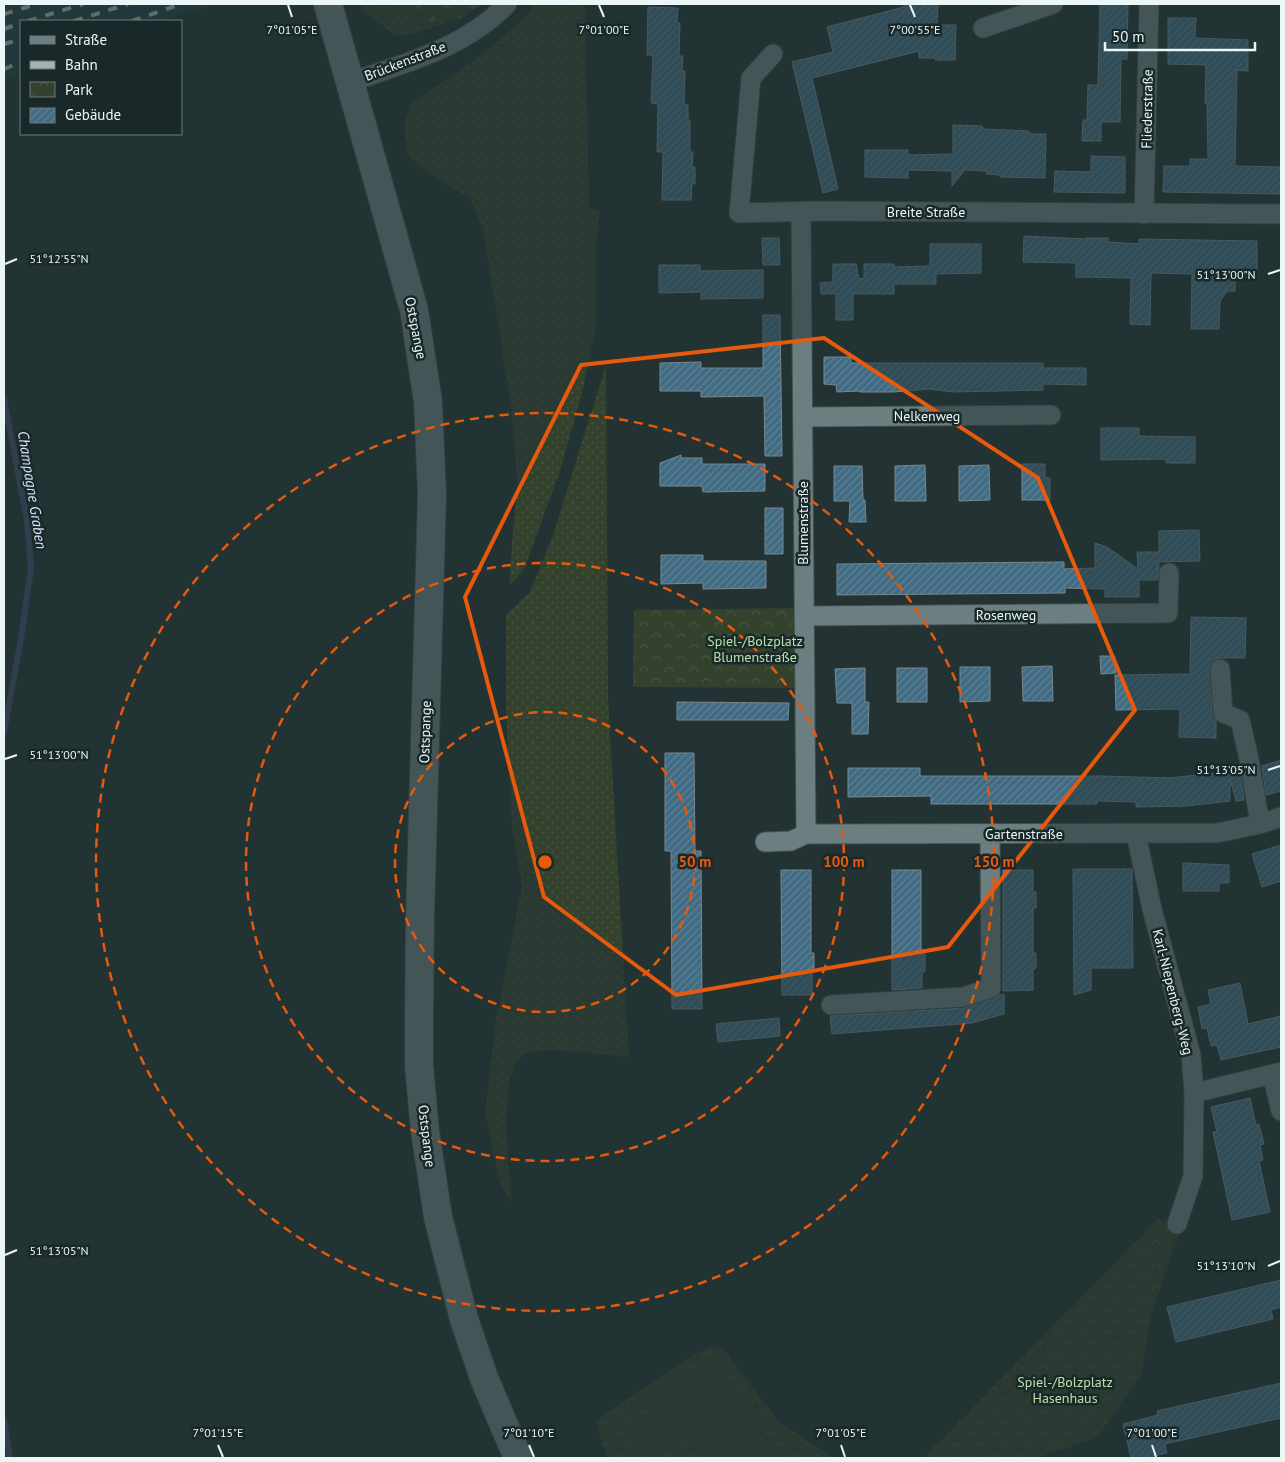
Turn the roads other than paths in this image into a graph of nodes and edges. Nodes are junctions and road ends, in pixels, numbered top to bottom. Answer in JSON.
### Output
{"nodes":[{"id":1,"x":328,"y":4,"type":"edge"},
{"id":2,"x":507,"y":4,"type":"edge"},
{"id":3,"x":1053,"y":4,"type":"edge"},
{"id":4,"x":1149,"y":4,"type":"edge"},
{"id":5,"x":983,"y":28,"type":"dead end"},
{"id":6,"x":773,"y":54,"type":"dead end"},
{"id":7,"x":351,"y":82,"type":"junction"},
{"id":8,"x":801,"y":212,"type":"junction"},
{"id":9,"x":1144,"y":214,"type":"junction"},
{"id":10,"x":1281,"y":214,"type":"edge"},
{"id":11,"x":1051,"y":415,"type":"dead end"},
{"id":12,"x":802,"y":417,"type":"junction"},
{"id":13,"x":1169,"y":573,"type":"dead end"},
{"id":14,"x":804,"y":616,"type":"junction"},
{"id":15,"x":1220,"y":669,"type":"dead end"},
{"id":16,"x":1281,"y":817,"type":"edge"},
{"id":17,"x":1260,"y":824,"type":"junction"},
{"id":18,"x":806,"y":834,"type":"junction"},
{"id":19,"x":990,"y":834,"type":"junction"},
{"id":20,"x":1136,"y":834,"type":"junction"},
{"id":21,"x":766,"y":842,"type":"dead end"},
{"id":22,"x":831,"y":1005,"type":"dead end"},
{"id":23,"x":1277,"y":1073,"type":"edge"},
{"id":24,"x":1194,"y":1093,"type":"junction"},
{"id":25,"x":1281,"y":1111,"type":"edge"},
{"id":26,"x":1178,"y":1224,"type":"dead end"},
{"id":27,"x":518,"y":1458,"type":"edge"}],
"edges":[{"from":1,"to":7,"type":"main road","name":"Ostspange"},
{"from":2,"to":7,"type":"street","name":"Brückenstraße"},
{"from":3,"to":5,"type":"street"},
{"from":4,"to":9,"type":"street","name":"Fliederstraße"},
{"from":6,"to":8,"type":"street","name":"Breite Straße"},
{"from":7,"to":27,"type":"main road","name":"Ostspange"},
{"from":8,"to":9,"type":"street","name":"Breite Straße"},
{"from":8,"to":12,"type":"street","name":"Blumenstraße"},
{"from":9,"to":10,"type":"street","name":"Breite Straße"},
{"from":11,"to":12,"type":"street","name":"Nelkenweg"},
{"from":12,"to":14,"type":"street","name":"Blumenstraße"},
{"from":13,"to":14,"type":"street","name":"Rosenweg"},
{"from":14,"to":18,"type":"street","name":"Blumenstraße"},
{"from":15,"to":17,"type":"street"},
{"from":16,"to":17,"type":"street","name":"Gartenstraße"},
{"from":17,"to":20,"type":"street","name":"Gartenstraße"},
{"from":18,"to":19,"type":"street","name":"Gartenstraße"},
{"from":18,"to":21,"type":"street","name":"Gartenstraße"},
{"from":19,"to":20,"type":"street","name":"Gartenstraße"},
{"from":19,"to":22,"type":"street"},
{"from":20,"to":24,"type":"street","name":"Karl-Niepenberg-Weg"},
{"from":23,"to":24,"type":"street"},
{"from":23,"to":25,"type":"street"},
{"from":24,"to":26,"type":"street","name":"Karl-Niepenberg-Weg"}]}
